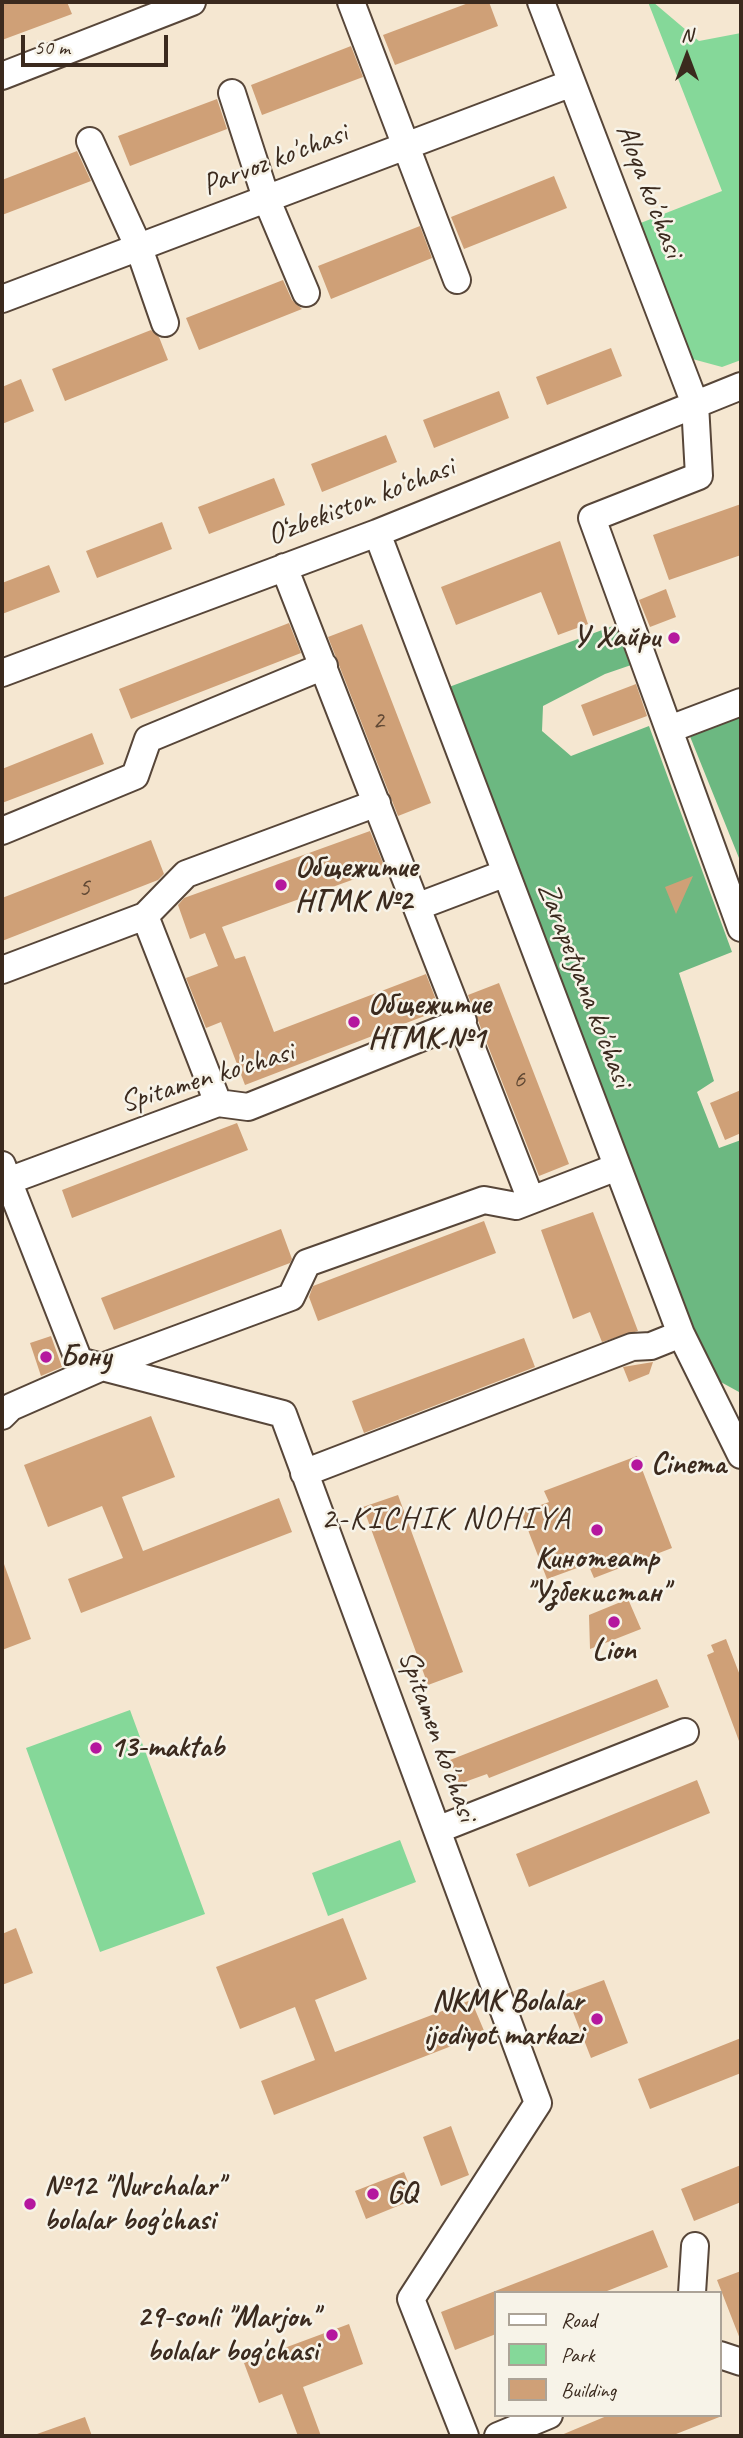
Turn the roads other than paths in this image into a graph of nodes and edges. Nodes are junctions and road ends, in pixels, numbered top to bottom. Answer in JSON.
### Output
{"nodes":[{"id":1,"x":192,"y":2,"type":"edge"},
{"id":2,"x":351,"y":2,"type":"edge"},
{"id":3,"x":541,"y":2,"type":"edge"},
{"id":4,"x":2,"y":76,"type":"edge"},
{"id":5,"x":572,"y":83,"type":"junction"},
{"id":6,"x":232,"y":93,"type":"dead end"},
{"id":7,"x":90,"y":141,"type":"dead end"},
{"id":8,"x":405,"y":146,"type":"junction"},
{"id":9,"x":266,"y":198,"type":"junction"},
{"id":10,"x":139,"y":248,"type":"junction"},
{"id":11,"x":457,"y":280,"type":"dead end"},
{"id":12,"x":306,"y":293,"type":"dead end"},
{"id":13,"x":2,"y":299,"type":"edge"},
{"id":14,"x":164,"y":323,"type":"dead end"},
{"id":15,"x":741,"y":386,"type":"edge"},
{"id":16,"x":695,"y":404,"type":"junction"},
{"id":17,"x":377,"y":533,"type":"junction"},
{"id":18,"x":284,"y":567,"type":"junction"},
{"id":19,"x":324,"y":666,"type":"junction"},
{"id":20,"x":2,"y":673,"type":"edge"},
{"id":21,"x":741,"y":702,"type":"edge"},
{"id":22,"x":670,"y":729,"type":"junction"},
{"id":23,"x":377,"y":803,"type":"junction"},
{"id":24,"x":2,"y":831,"type":"edge"},
{"id":25,"x":506,"y":873,"type":"junction"},
{"id":26,"x":419,"y":906,"type":"junction"},
{"id":27,"x":145,"y":916,"type":"junction"},
{"id":28,"x":741,"y":928,"type":"edge"},
{"id":29,"x":2,"y":970,"type":"edge"},
{"id":30,"x":463,"y":1021,"type":"junction"},
{"id":31,"x":218,"y":1103,"type":"junction"},
{"id":32,"x":617,"y":1167,"type":"junction"},
{"id":33,"x":5,"y":1173,"type":"edge"},
{"id":34,"x":531,"y":1199,"type":"junction"},
{"id":35,"x":681,"y":1334,"type":"junction"},
{"id":36,"x":102,"y":1367,"type":"junction"},
{"id":37,"x":2,"y":1416,"type":"edge"},
{"id":38,"x":741,"y":1455,"type":"edge"},
{"id":39,"x":304,"y":1473,"type":"junction"},
{"id":40,"x":685,"y":1732,"type":"dead end"},
{"id":41,"x":437,"y":1830,"type":"junction"},
{"id":42,"x":695,"y":2246,"type":"dead end"},
{"id":43,"x":692,"y":2291,"type":"edge"},
{"id":44,"x":722,"y":2356,"type":"edge"},
{"id":45,"x":741,"y":2361,"type":"edge"},
{"id":46,"x":544,"y":2417,"type":"edge"},
{"id":47,"x":465,"y":2436,"type":"edge"},
{"id":48,"x":498,"y":2436,"type":"edge"}],
"edges":[{"from":1,"to":4,"type":"street"},
{"from":2,"to":8,"type":"street"},
{"from":3,"to":5,"type":"street","name":"Aloqa ko'chasi"},
{"from":5,"to":8,"type":"street","name":"Parvoz ko'chasi"},
{"from":5,"to":16,"type":"street","name":"Aloqa ko'chasi"},
{"from":6,"to":9,"type":"street"},
{"from":7,"to":10,"type":"street"},
{"from":8,"to":9,"type":"street","name":"Parvoz ko'chasi"},
{"from":8,"to":11,"type":"street"},
{"from":9,"to":10,"type":"street","name":"Parvoz ko'chasi"},
{"from":9,"to":12,"type":"street"},
{"from":10,"to":13,"type":"street","name":"Parvoz ko'chasi"},
{"from":10,"to":14,"type":"street"},
{"from":15,"to":16,"type":"street","name":"O‘zbekiston ko‘chasi"},
{"from":16,"to":17,"type":"street","name":"O‘zbekiston ko‘chasi"},
{"from":16,"to":22,"type":"street","name":"Aloqa ko'chasi"},
{"from":17,"to":18,"type":"street","name":"O‘zbekiston ko‘chasi"},
{"from":17,"to":25,"type":"street","name":"Zarapetyana ko'chasi"},
{"from":18,"to":19,"type":"street"},
{"from":18,"to":20,"type":"street","name":"O‘zbekiston ko‘chasi"},
{"from":19,"to":23,"type":"street"},
{"from":19,"to":24,"type":"street"},
{"from":21,"to":22,"type":"street"},
{"from":22,"to":28,"type":"street"},
{"from":23,"to":26,"type":"street"},
{"from":23,"to":27,"type":"street"},
{"from":25,"to":26,"type":"street"},
{"from":25,"to":32,"type":"street","name":"Zarapetyana ko'chasi"},
{"from":26,"to":30,"type":"street"},
{"from":27,"to":29,"type":"street"},
{"from":27,"to":31,"type":"street"},
{"from":30,"to":31,"type":"street","name":"Spitamen ko'chasi"},
{"from":30,"to":34,"type":"street"},
{"from":31,"to":33,"type":"street","name":"Spitamen ko'chasi"},
{"from":32,"to":34,"type":"street"},
{"from":32,"to":35,"type":"street","name":"Zarapetyana ko'chasi"},
{"from":33,"to":36,"type":"street","name":"Spitamen ko'chasi"},
{"from":34,"to":36,"type":"street"},
{"from":35,"to":38,"type":"street","name":"Zarapetyana ko'chasi"},
{"from":35,"to":39,"type":"street"},
{"from":36,"to":37,"type":"street"},
{"from":36,"to":39,"type":"street","name":"Spitamen ko'chasi"},
{"from":39,"to":41,"type":"street","name":"Spitamen ko'chasi"},
{"from":40,"to":41,"type":"street"},
{"from":41,"to":47,"type":"street","name":"Spitamen ko'chasi"},
{"from":42,"to":43,"type":"street"},
{"from":44,"to":45,"type":"street"},
{"from":46,"to":48,"type":"street"}]}
